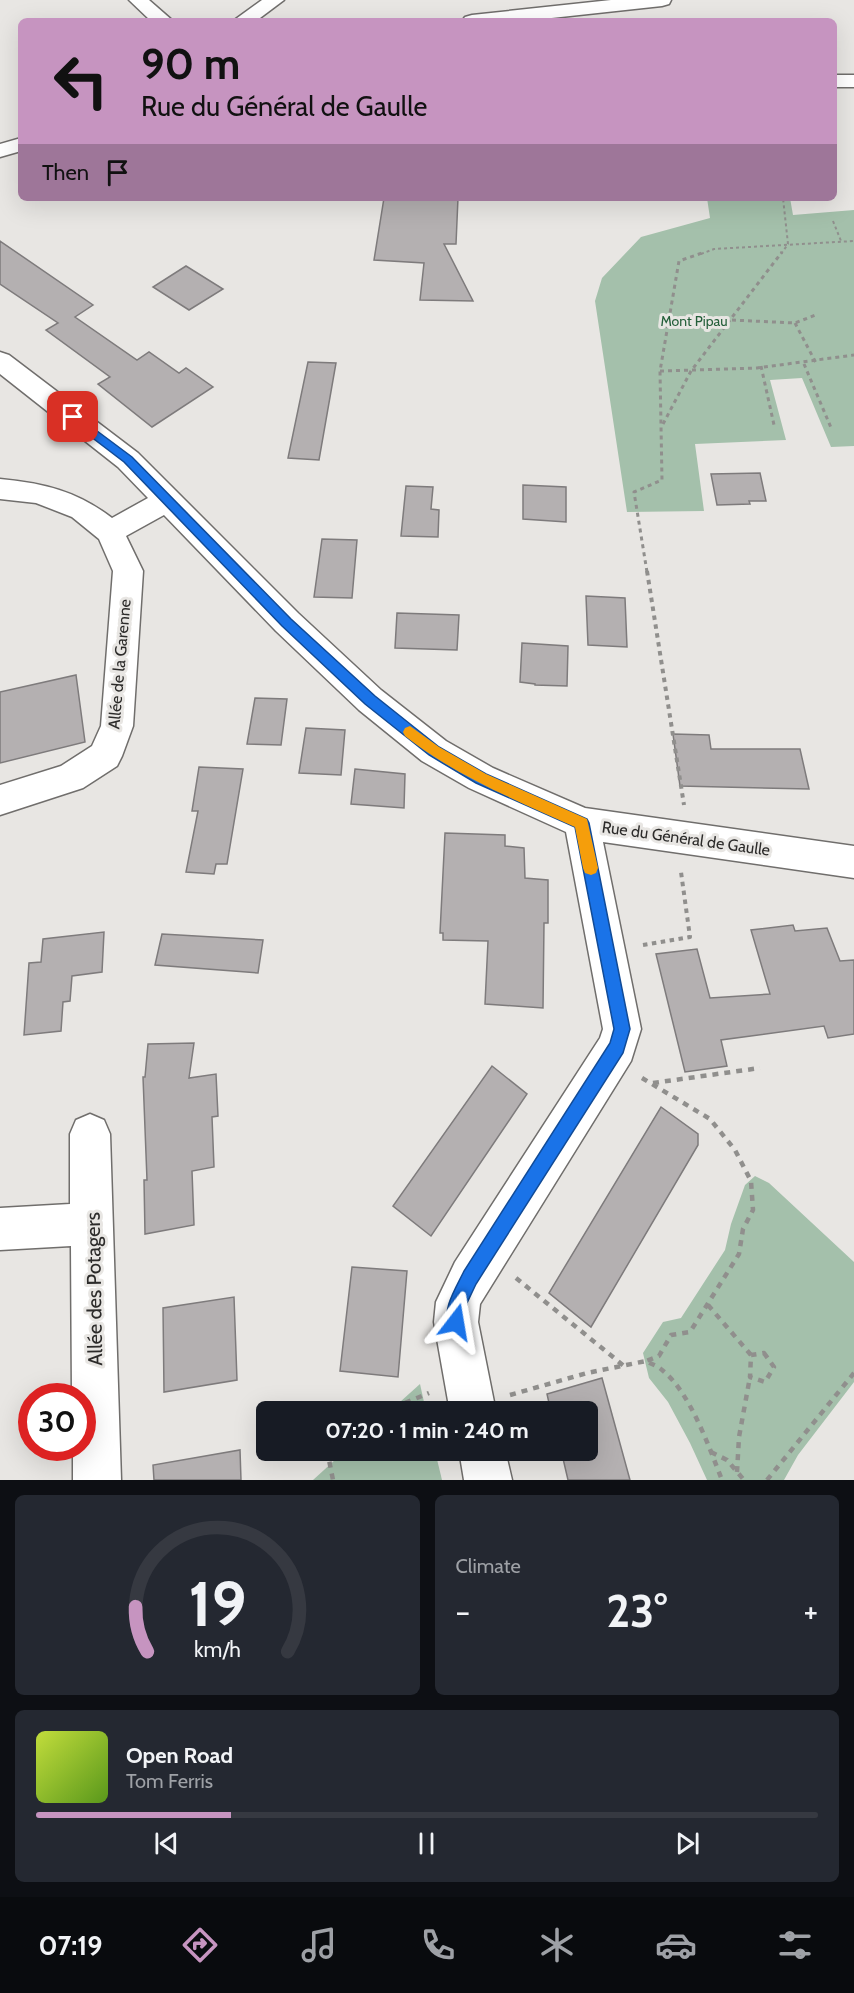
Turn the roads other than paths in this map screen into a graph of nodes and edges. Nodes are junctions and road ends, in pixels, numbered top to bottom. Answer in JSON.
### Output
{"nodes":[{"id":1,"x":138,"y":0,"type":"edge"},
{"id":2,"x":275,"y":0,"type":"edge"},
{"id":3,"x":662,"y":0,"type":"edge"},
{"id":4,"x":160,"y":18,"type":"edge"},
{"id":5,"x":248,"y":18,"type":"edge"},
{"id":6,"x":499,"y":18,"type":"edge"},
{"id":7,"x":837,"y":81,"type":"edge"},
{"id":8,"x":854,"y":81,"type":"edge"},
{"id":9,"x":18,"y":145,"type":"edge"},
{"id":10,"x":0,"y":151,"type":"edge"},
{"id":11,"x":0,"y":361,"type":"edge"},
{"id":12,"x":0,"y":489,"type":"edge"},
{"id":13,"x":166,"y":501,"type":"junction"},
{"id":14,"x":110,"y":532,"type":"junction"},
{"id":15,"x":0,"y":800,"type":"edge"},
{"id":16,"x":582,"y":823,"type":"junction"},
{"id":17,"x":854,"y":862,"type":"edge"},
{"id":18,"x":90,"y":1134,"type":"dead end"},
{"id":19,"x":93,"y":1224,"type":"junction"},
{"id":20,"x":0,"y":1229,"type":"edge"},
{"id":21,"x":471,"y":1401,"type":"edge"},
{"id":22,"x":484,"y":1461,"type":"edge"},
{"id":23,"x":97,"y":1480,"type":"edge"},
{"id":24,"x":488,"y":1480,"type":"edge"}],
"edges":[{"from":1,"to":4,"type":"street"},
{"from":2,"to":5,"type":"street"},
{"from":3,"to":6,"type":"street"},
{"from":7,"to":8,"type":"street"},
{"from":9,"to":10,"type":"street"},
{"from":11,"to":13,"type":"street","name":"Rue du Général de Gaulle"},
{"from":12,"to":14,"type":"street","name":"Allée de la Garenne"},
{"from":13,"to":14,"type":"street"},
{"from":13,"to":16,"type":"street","name":"Rue du Général de Gaulle"},
{"from":14,"to":15,"type":"street","name":"Allée de la Garenne"},
{"from":16,"to":17,"type":"street","name":"Rue du Général de Gaulle"},
{"from":16,"to":21,"type":"street"},
{"from":18,"to":19,"type":"street","name":"Allée des Potagers"},
{"from":19,"to":20,"type":"street"},
{"from":19,"to":23,"type":"street","name":"Allée des Potagers"},
{"from":22,"to":24,"type":"street"}]}
